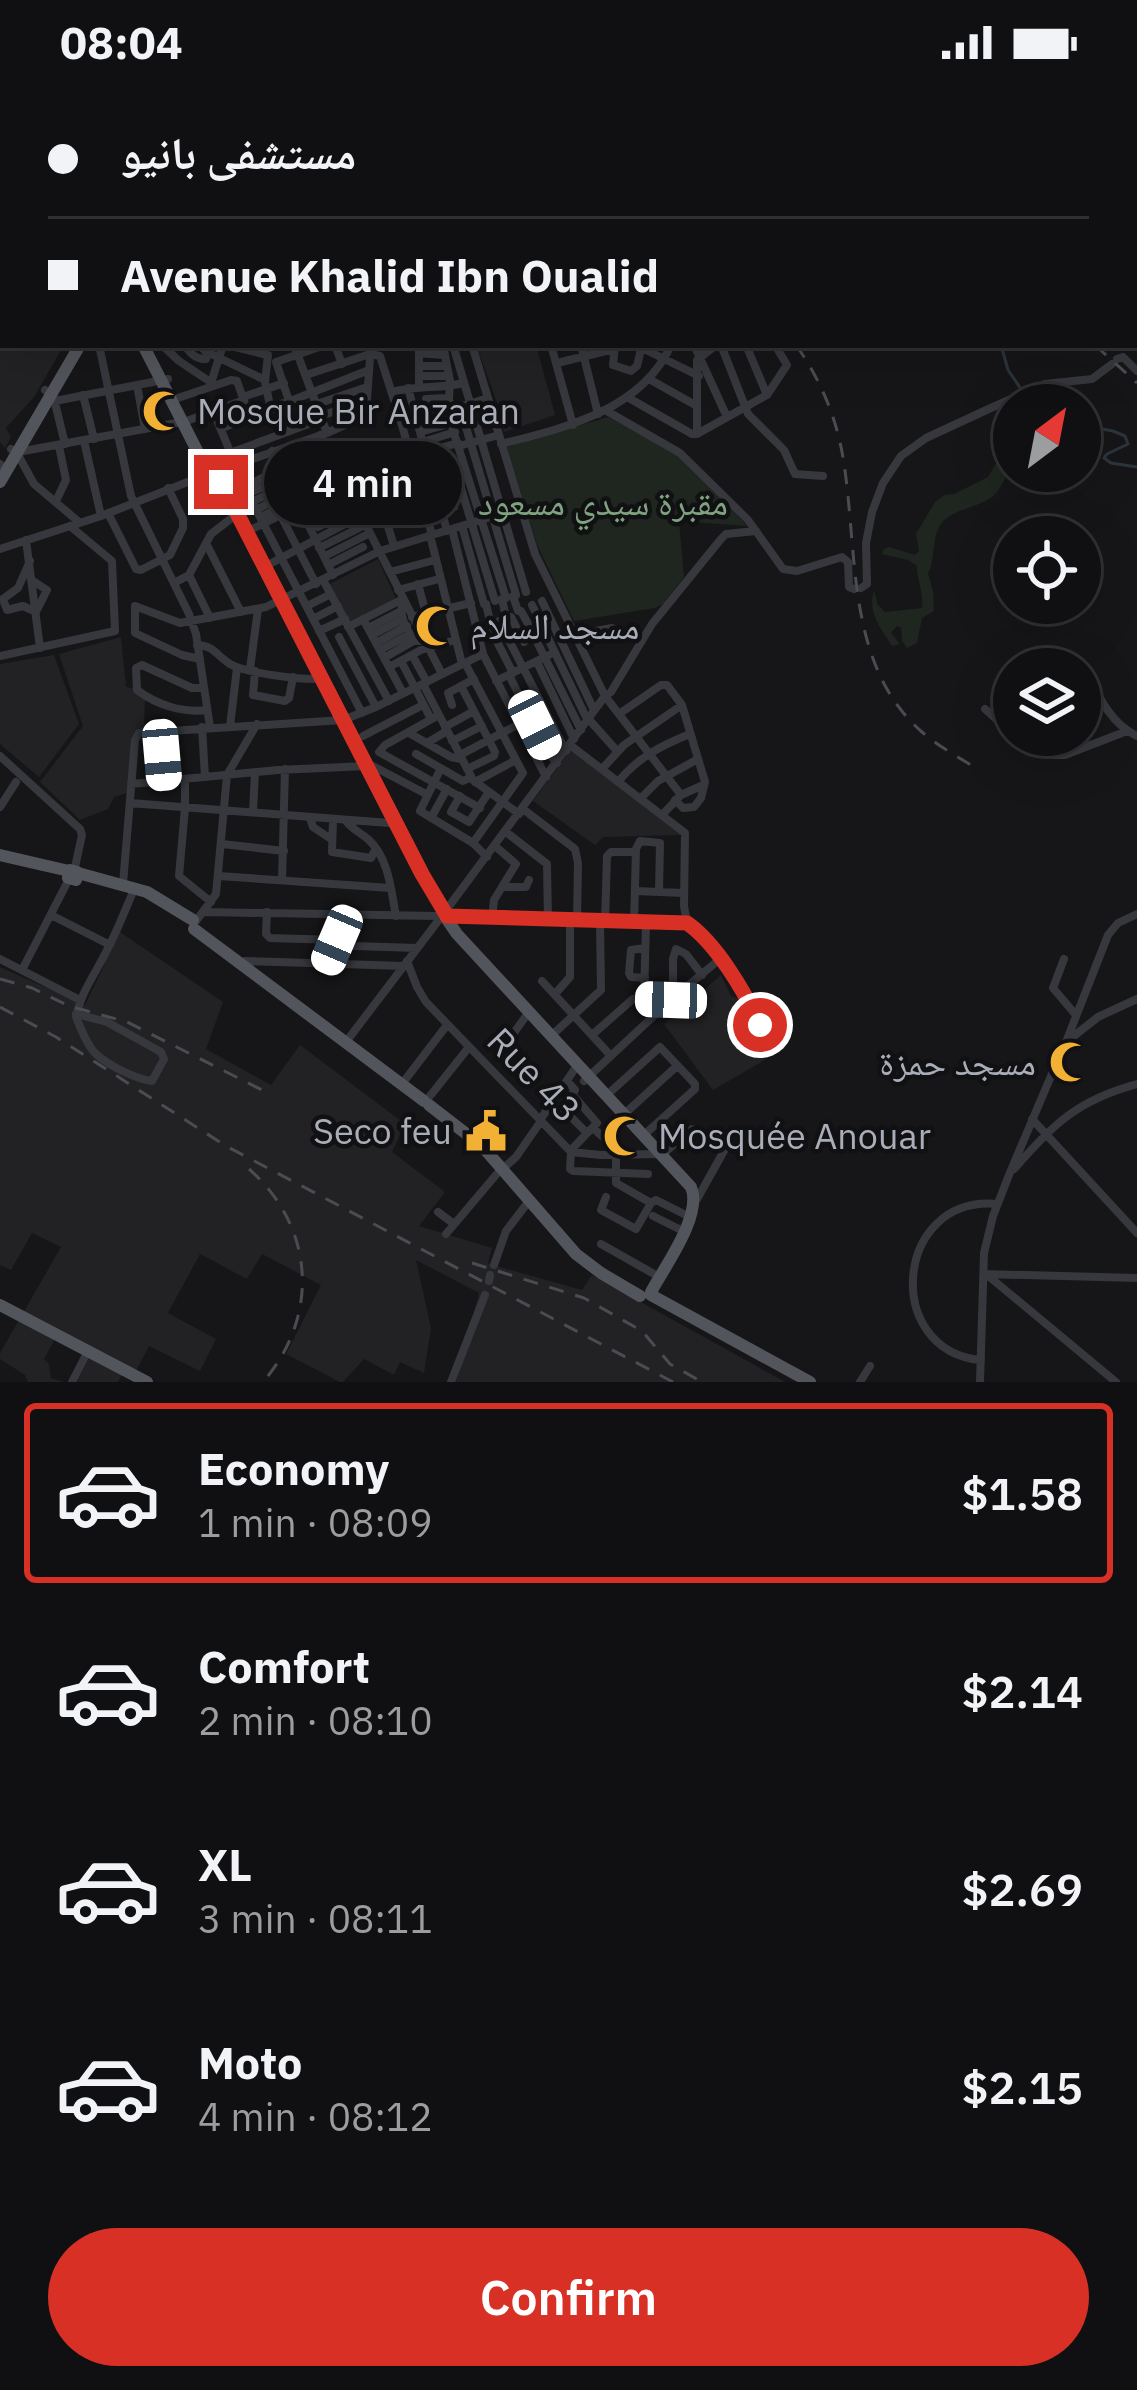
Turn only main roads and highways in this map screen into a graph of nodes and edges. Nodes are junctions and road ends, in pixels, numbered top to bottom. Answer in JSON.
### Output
{"nodes":[{"id":1,"x":74,"y":348,"type":"edge"},
{"id":2,"x":148,"y":348,"type":"edge"},
{"id":3,"x":165,"y":380,"type":"junction"},
{"id":4,"x":185,"y":421,"type":"junction"},
{"id":5,"x":14,"y":451,"type":"junction"},
{"id":6,"x":0,"y":465,"type":"edge"},
{"id":7,"x":213,"y":473,"type":"junction"},
{"id":8,"x":0,"y":482,"type":"edge"},
{"id":9,"x":278,"y":602,"type":"junction"},
{"id":10,"x":340,"y":720,"type":"junction"},
{"id":11,"x":364,"y":765,"type":"junction"},
{"id":12,"x":1,"y":860,"type":"edge"},
{"id":13,"x":442,"y":916,"type":"junction"},
{"id":14,"x":463,"y":919,"type":"road end"},
{"id":15,"x":196,"y":922,"type":"junction"},
{"id":16,"x":457,"y":934,"type":"junction"},
{"id":17,"x":530,"y":1017,"type":"junction"},
{"id":18,"x":429,"y":1100,"type":"junction"},
{"id":19,"x":622,"y":1117,"type":"junction"},
{"id":20,"x":659,"y":1155,"type":"junction"},
{"id":21,"x":503,"y":1167,"type":"junction"},
{"id":22,"x":646,"y":1294,"type":"junction"},
{"id":23,"x":0,"y":1304,"type":"edge"},
{"id":24,"x":147,"y":1382,"type":"edge"},
{"id":25,"x":798,"y":1382,"type":"edge"},
{"id":26,"x":810,"y":1382,"type":"edge"}],
"edges":[{"from":1,"to":5,"type":"main road"},
{"from":2,"to":3,"type":"main road"},
{"from":3,"to":4,"type":"main road"},
{"from":3,"to":4,"type":"main road"},
{"from":4,"to":7,"type":"main road"},
{"from":5,"to":6,"type":"main road"},
{"from":5,"to":8,"type":"main road"},
{"from":7,"to":9,"type":"main road"},
{"from":7,"to":9,"type":"main road"},
{"from":9,"to":10,"type":"main road"},
{"from":9,"to":10,"type":"main road"},
{"from":10,"to":11,"type":"main road"},
{"from":11,"to":13,"type":"main road"},
{"from":11,"to":13,"type":"main road"},
{"from":12,"to":15,"type":"main road"},
{"from":13,"to":16,"type":"main road"},
{"from":13,"to":17,"type":"main road"},
{"from":14,"to":16,"type":"main road"},
{"from":15,"to":18,"type":"main road"},
{"from":15,"to":18,"type":"main road"},
{"from":16,"to":17,"type":"main road"},
{"from":17,"to":19,"type":"main road"},
{"from":18,"to":21,"type":"main road"},
{"from":19,"to":20,"type":"main road"},
{"from":19,"to":20,"type":"main road"},
{"from":20,"to":22,"type":"main road"},
{"from":20,"to":22,"type":"main road"},
{"from":21,"to":22,"type":"main road"},
{"from":21,"to":22,"type":"main road"},
{"from":22,"to":25,"type":"main road"},
{"from":22,"to":26,"type":"main road"},
{"from":23,"to":24,"type":"main road"}]}
